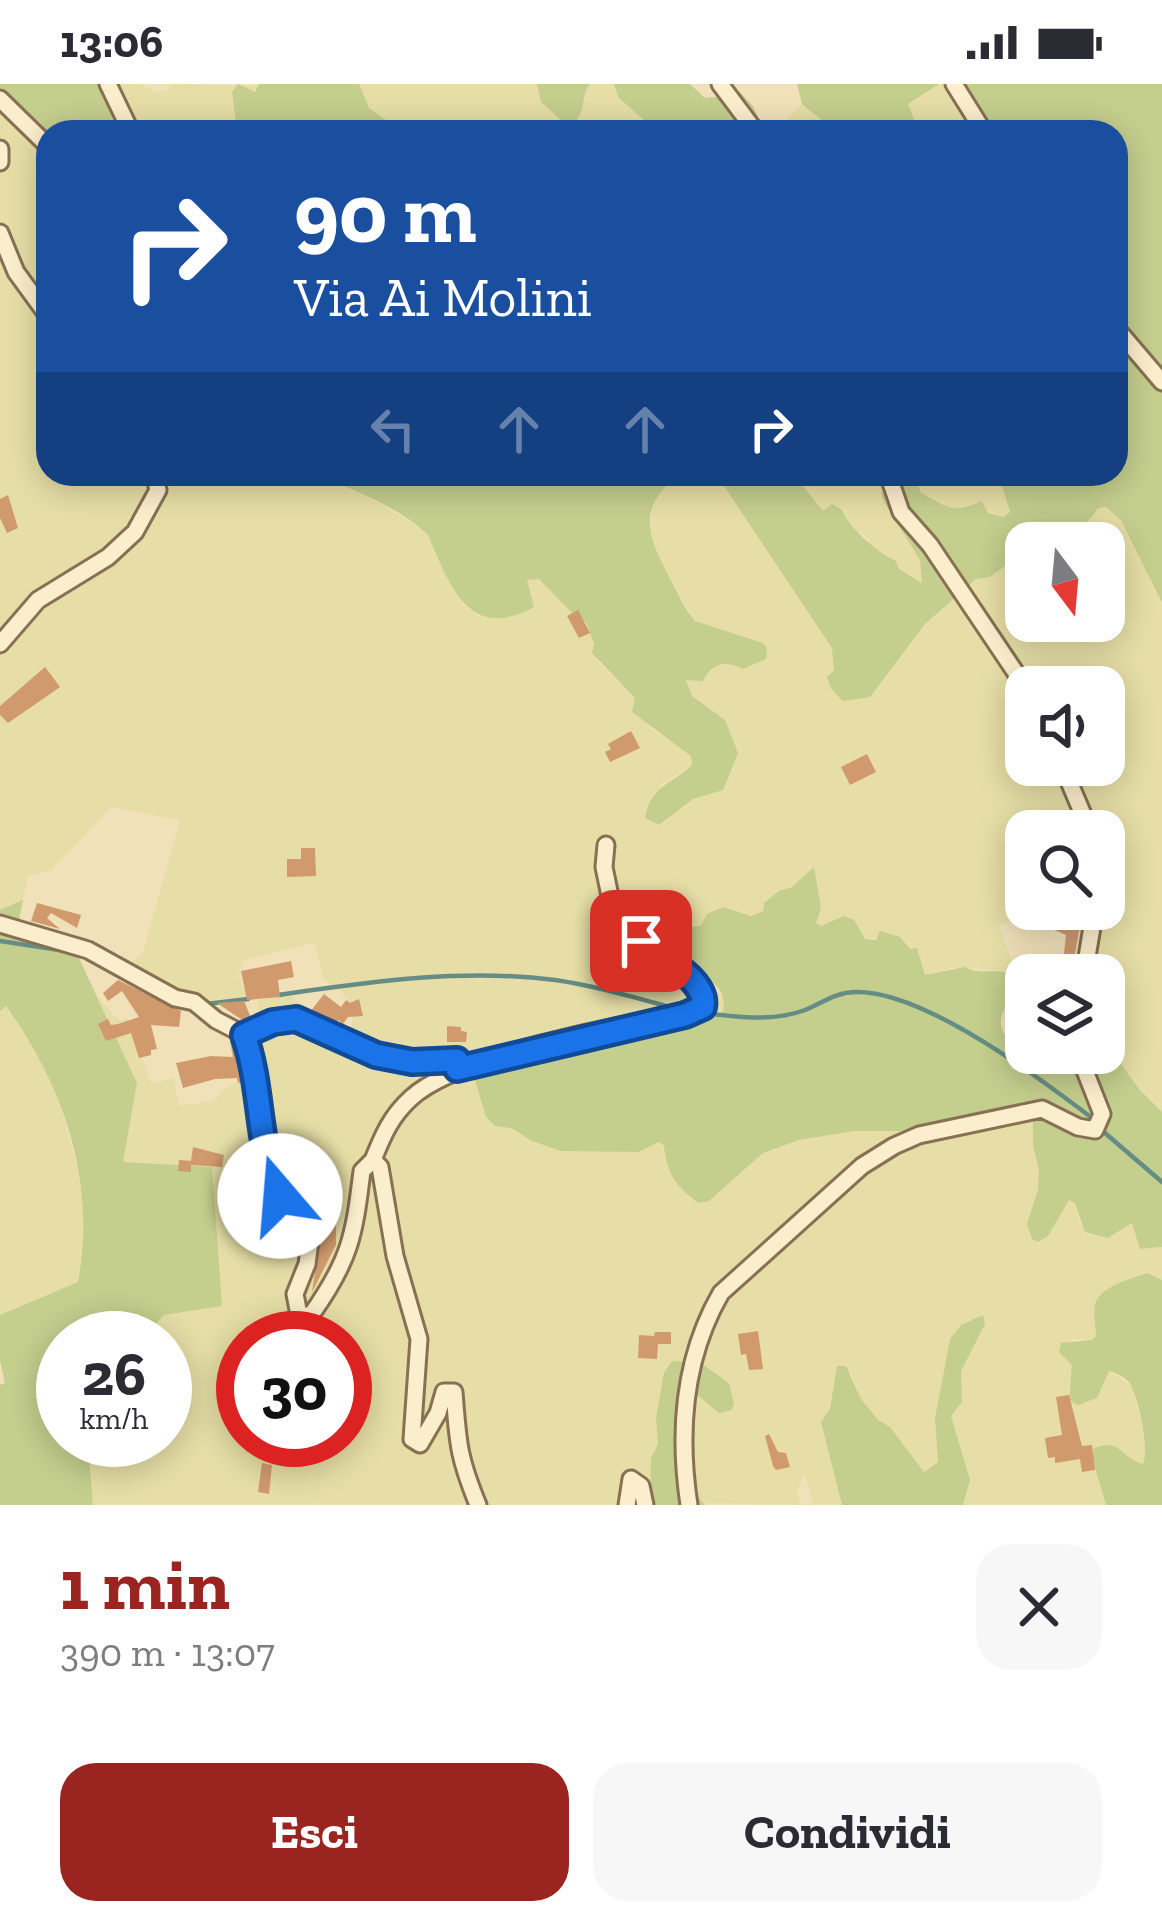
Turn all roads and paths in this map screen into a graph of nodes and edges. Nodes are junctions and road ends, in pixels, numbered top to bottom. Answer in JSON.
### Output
{"nodes":[{"id":1,"x":108,"y":84,"type":"edge"},
{"id":2,"x":720,"y":84,"type":"edge"},
{"id":3,"x":954,"y":84,"type":"edge"},
{"id":4,"x":0,"y":99,"type":"edge"},
{"id":5,"x":125,"y":120,"type":"edge"},
{"id":6,"x":747,"y":120,"type":"edge"},
{"id":7,"x":977,"y":120,"type":"edge"},
{"id":8,"x":36,"y":134,"type":"edge"},
{"id":9,"x":0,"y":148,"type":"edge"},
{"id":10,"x":0,"y":162,"type":"edge"},
{"id":11,"x":0,"y":233,"type":"edge"},
{"id":12,"x":36,"y":300,"type":"edge"},
{"id":13,"x":1128,"y":342,"type":"edge"},
{"id":14,"x":1162,"y":382,"type":"edge"},
{"id":15,"x":157,"y":486,"type":"edge"},
{"id":16,"x":892,"y":486,"type":"edge"},
{"id":17,"x":0,"y":644,"type":"edge"},
{"id":18,"x":1011,"y":666,"type":"edge"},
{"id":19,"x":606,"y":845,"type":"dead end"},
{"id":20,"x":0,"y":924,"type":"edge"},
{"id":21,"x":244,"y":1035,"type":"junction"},
{"id":22,"x":457,"y":1069,"type":"junction"},
{"id":23,"x":1086,"y":1074,"type":"edge"},
{"id":24,"x":374,"y":1160,"type":"junction"},
{"id":25,"x":478,"y":1505,"type":"edge"},
{"id":26,"x":627,"y":1505,"type":"edge"},
{"id":27,"x":645,"y":1505,"type":"edge"},
{"id":28,"x":689,"y":1505,"type":"edge"}],
"edges":[{"from":1,"to":5,"type":"street"},
{"from":2,"to":6,"type":"street"},
{"from":3,"to":7,"type":"street"},
{"from":4,"to":8,"type":"street"},
{"from":9,"to":10,"type":"street"},
{"from":11,"to":12,"type":"street"},
{"from":13,"to":14,"type":"street"},
{"from":15,"to":17,"type":"street"},
{"from":16,"to":18,"type":"street"},
{"from":19,"to":22,"type":"street"},
{"from":20,"to":21,"type":"street"},
{"from":21,"to":22,"type":"street"},
{"from":21,"to":24,"type":"street"},
{"from":22,"to":24,"type":"street"},
{"from":23,"to":28,"type":"street"},
{"from":24,"to":25,"type":"street"},
{"from":26,"to":27,"type":"street"}]}
